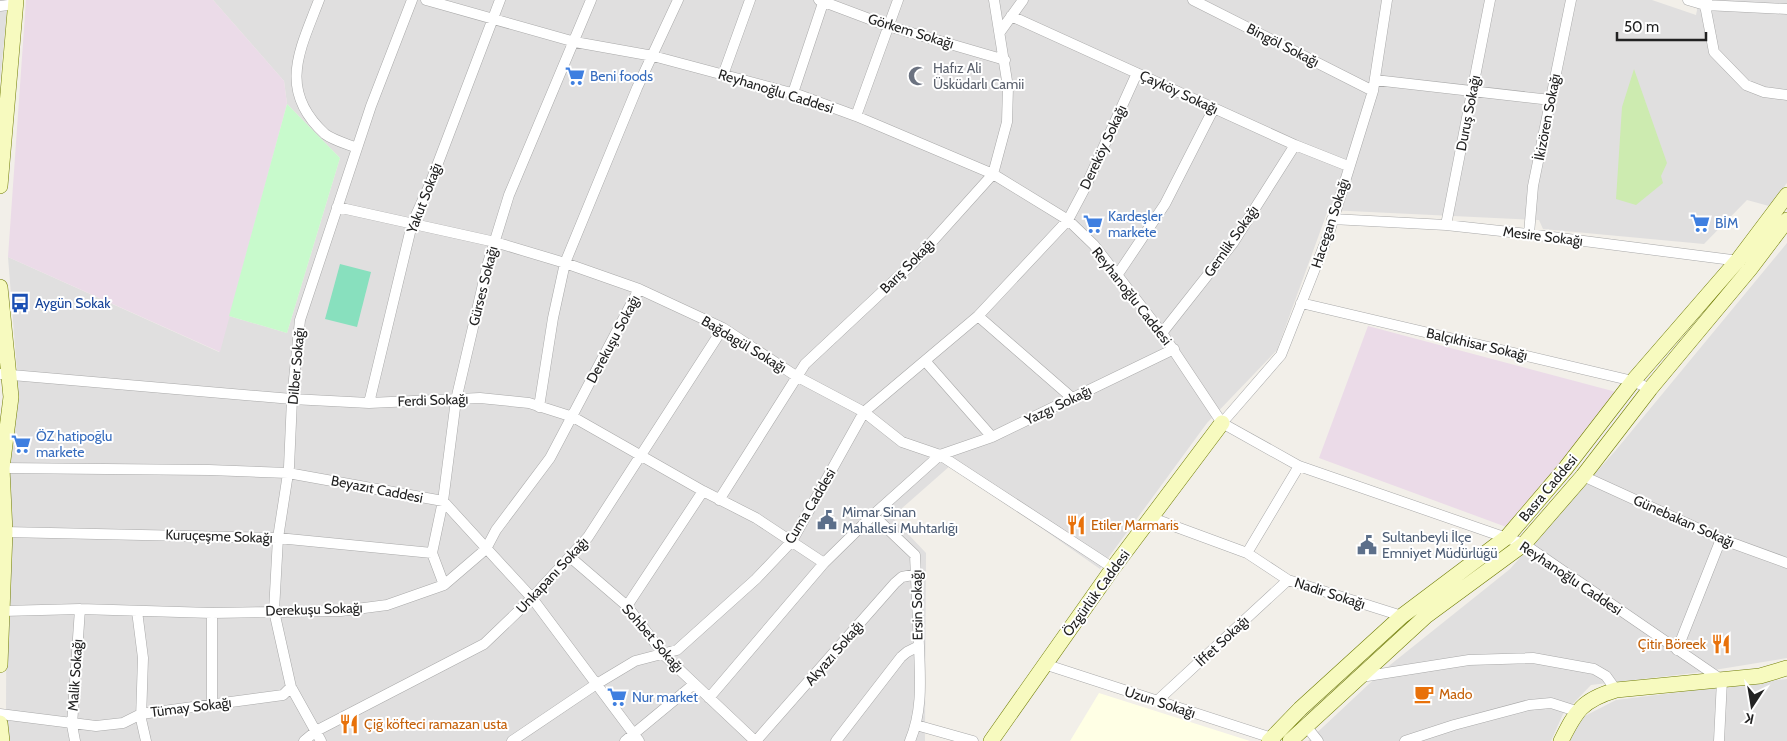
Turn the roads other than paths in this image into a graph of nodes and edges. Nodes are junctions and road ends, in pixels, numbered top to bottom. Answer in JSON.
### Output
{"nodes":[{"id":1,"x":319,"y":0,"type":"edge"},
{"id":2,"x":412,"y":0,"type":"edge"},
{"id":3,"x":426,"y":0,"type":"edge"},
{"id":4,"x":500,"y":0,"type":"edge"},
{"id":5,"x":591,"y":0,"type":"edge"},
{"id":6,"x":678,"y":0,"type":"edge"},
{"id":7,"x":750,"y":0,"type":"edge"},
{"id":8,"x":898,"y":0,"type":"edge"},
{"id":9,"x":994,"y":0,"type":"edge"},
{"id":10,"x":1023,"y":0,"type":"edge"},
{"id":11,"x":1192,"y":0,"type":"edge"},
{"id":12,"x":1490,"y":0,"type":"edge"},
{"id":13,"x":1571,"y":0,"type":"edge"},
{"id":14,"x":1688,"y":0,"type":"edge"},
{"id":15,"x":822,"y":1,"type":"edge"},
{"id":16,"x":1385,"y":1,"type":"edge"},
{"id":17,"x":16,"y":2,"type":"edge"},
{"id":18,"x":1706,"y":3,"type":"edge"},
{"id":19,"x":0,"y":6,"type":"edge"},
{"id":20,"x":1787,"y":9,"type":"edge"},
{"id":21,"x":1011,"y":16,"type":"junction"},
{"id":22,"x":492,"y":18,"type":"junction"},
{"id":23,"x":888,"y":26,"type":"junction"},
{"id":24,"x":1000,"y":32,"type":"junction"},
{"id":25,"x":574,"y":42,"type":"junction"},
{"id":26,"x":653,"y":56,"type":"junction"},
{"id":27,"x":1005,"y":60,"type":"junction"},
{"id":28,"x":1137,"y":73,"type":"junction"},
{"id":29,"x":723,"y":75,"type":"junction"},
{"id":30,"x":1375,"y":80,"type":"junction"},
{"id":31,"x":1473,"y":90,"type":"junction"},
{"id":32,"x":1373,"y":91,"type":"junction"},
{"id":33,"x":793,"y":93,"type":"junction"},
{"id":34,"x":1787,"y":95,"type":"edge"},
{"id":35,"x":1551,"y":100,"type":"junction"},
{"id":36,"x":1214,"y":108,"type":"junction"},
{"id":37,"x":856,"y":116,"type":"junction"},
{"id":38,"x":1295,"y":145,"type":"junction"},
{"id":39,"x":357,"y":148,"type":"junction"},
{"id":40,"x":1348,"y":166,"type":"junction"},
{"id":41,"x":992,"y":174,"type":"junction"},
{"id":42,"x":0,"y":186,"type":"edge"},
{"id":43,"x":1787,"y":195,"type":"edge"},
{"id":44,"x":337,"y":207,"type":"junction"},
{"id":45,"x":1332,"y":218,"type":"junction"},
{"id":46,"x":1068,"y":220,"type":"junction"},
{"id":47,"x":1787,"y":220,"type":"edge"},
{"id":48,"x":412,"y":224,"type":"junction"},
{"id":49,"x":1446,"y":225,"type":"junction"},
{"id":50,"x":1528,"y":234,"type":"junction"},
{"id":51,"x":494,"y":242,"type":"junction"},
{"id":52,"x":565,"y":263,"type":"junction"},
{"id":53,"x":1744,"y":264,"type":"junction"},
{"id":54,"x":1118,"y":274,"type":"junction"},
{"id":55,"x":0,"y":287,"type":"edge"},
{"id":56,"x":639,"y":289,"type":"junction"},
{"id":57,"x":1301,"y":303,"type":"junction"},
{"id":58,"x":978,"y":316,"type":"junction"},
{"id":59,"x":723,"y":328,"type":"junction"},
{"id":60,"x":1162,"y":333,"type":"junction"},
{"id":61,"x":1174,"y":349,"type":"junction"},
{"id":62,"x":926,"y":362,"type":"junction"},
{"id":63,"x":5,"y":374,"type":"edge"},
{"id":64,"x":796,"y":376,"type":"junction"},
{"id":65,"x":1633,"y":380,"type":"junction"},
{"id":66,"x":1650,"y":389,"type":"junction"},
{"id":67,"x":1072,"y":398,"type":"junction"},
{"id":68,"x":292,"y":399,"type":"junction"},
{"id":69,"x":456,"y":400,"type":"junction"},
{"id":70,"x":369,"y":403,"type":"junction"},
{"id":71,"x":539,"y":407,"type":"junction"},
{"id":72,"x":864,"y":412,"type":"junction"},
{"id":73,"x":572,"y":417,"type":"junction"},
{"id":74,"x":1222,"y":423,"type":"junction"},
{"id":75,"x":992,"y":437,"type":"junction"},
{"id":76,"x":940,"y":455,"type":"junction"},
{"id":77,"x":640,"y":456,"type":"junction"},
{"id":78,"x":1300,"y":466,"type":"junction"},
{"id":79,"x":2,"y":468,"type":"junction"},
{"id":80,"x":288,"y":473,"type":"junction"},
{"id":81,"x":1583,"y":476,"type":"junction"},
{"id":82,"x":703,"y":491,"type":"junction"},
{"id":83,"x":719,"y":500,"type":"junction"},
{"id":84,"x":443,"y":501,"type":"junction"},
{"id":85,"x":873,"y":515,"type":"junction"},
{"id":86,"x":1152,"y":518,"type":"junction"},
{"id":87,"x":5,"y":532,"type":"junction"},
{"id":88,"x":1507,"y":537,"type":"junction"},
{"id":89,"x":278,"y":538,"type":"junction"},
{"id":90,"x":1721,"y":539,"type":"junction"},
{"id":91,"x":792,"y":541,"type":"junction"},
{"id":92,"x":1524,"y":544,"type":"junction"},
{"id":93,"x":486,"y":549,"type":"junction"},
{"id":94,"x":432,"y":553,"type":"junction"},
{"id":95,"x":1247,"y":553,"type":"junction"},
{"id":96,"x":2,"y":556,"type":"edge"},
{"id":97,"x":570,"y":557,"type":"junction"},
{"id":98,"x":824,"y":563,"type":"junction"},
{"id":99,"x":1787,"y":563,"type":"edge"},
{"id":100,"x":1113,"y":568,"type":"junction"},
{"id":101,"x":917,"y":574,"type":"junction"},
{"id":102,"x":1288,"y":580,"type":"junction"},
{"id":103,"x":444,"y":585,"type":"junction"},
{"id":104,"x":532,"y":598,"type":"junction"},
{"id":105,"x":627,"y":606,"type":"junction"},
{"id":106,"x":80,"y":609,"type":"junction"},
{"id":107,"x":4,"y":611,"type":"junction"},
{"id":108,"x":137,"y":611,"type":"junction"},
{"id":109,"x":274,"y":611,"type":"junction"},
{"id":110,"x":212,"y":613,"type":"junction"},
{"id":111,"x":1402,"y":616,"type":"junction"},
{"id":112,"x":919,"y":646,"type":"junction"},
{"id":113,"x":1677,"y":650,"type":"junction"},
{"id":114,"x":664,"y":655,"type":"junction"},
{"id":115,"x":1044,"y":664,"type":"junction"},
{"id":116,"x":0,"y":665,"type":"edge"},
{"id":117,"x":1787,"y":668,"type":"edge"},
{"id":118,"x":1360,"y":677,"type":"junction"},
{"id":119,"x":1722,"y":680,"type":"junction"},
{"id":120,"x":595,"y":684,"type":"junction"},
{"id":121,"x":694,"y":684,"type":"junction"},
{"id":122,"x":291,"y":687,"type":"junction"},
{"id":123,"x":1616,"y":690,"type":"junction"},
{"id":124,"x":709,"y":698,"type":"junction"},
{"id":125,"x":1157,"y":701,"type":"junction"},
{"id":126,"x":212,"y":706,"type":"junction"},
{"id":127,"x":1576,"y":711,"type":"junction"},
{"id":128,"x":0,"y":714,"type":"edge"},
{"id":129,"x":141,"y":714,"type":"junction"},
{"id":130,"x":0,"y":723,"type":"edge"},
{"id":131,"x":72,"y":725,"type":"junction"},
{"id":132,"x":916,"y":725,"type":"junction"},
{"id":133,"x":1306,"y":726,"type":"junction"},
{"id":134,"x":316,"y":731,"type":"junction"},
{"id":135,"x":637,"y":738,"type":"edge"},
{"id":136,"x":1272,"y":740,"type":"edge"},
{"id":137,"x":2,"y":741,"type":"edge"},
{"id":138,"x":74,"y":741,"type":"edge"},
{"id":139,"x":146,"y":741,"type":"edge"},
{"id":140,"x":304,"y":741,"type":"edge"},
{"id":141,"x":321,"y":741,"type":"edge"},
{"id":142,"x":512,"y":741,"type":"edge"},
{"id":143,"x":625,"y":741,"type":"edge"},
{"id":144,"x":756,"y":741,"type":"edge"},
{"id":145,"x":836,"y":741,"type":"edge"},
{"id":146,"x":910,"y":741,"type":"edge"},
{"id":147,"x":973,"y":741,"type":"edge"},
{"id":148,"x":991,"y":741,"type":"edge"},
{"id":149,"x":1290,"y":741,"type":"edge"},
{"id":150,"x":1318,"y":741,"type":"edge"},
{"id":151,"x":1405,"y":741,"type":"edge"},
{"id":152,"x":1561,"y":741,"type":"edge"},
{"id":153,"x":1719,"y":741,"type":"edge"}],
"edges":[{"from":1,"to":39,"type":"street"},
{"from":2,"to":39,"type":"street","name":"Dilber Sokağı"},
{"from":3,"to":22,"type":"street","name":"Reyhanoğlu Caddesi"},
{"from":4,"to":22,"type":"street","name":"Yakut Sokağı"},
{"from":5,"to":25,"type":"street","name":"Gürses Sokağı"},
{"from":6,"to":26,"type":"street"},
{"from":7,"to":29,"type":"street"},
{"from":8,"to":23,"type":"street"},
{"from":9,"to":24,"type":"street","name":"Barış Sokağı"},
{"from":10,"to":21,"type":"street"},
{"from":11,"to":32,"type":"street","name":"Bingöl Sokağı"},
{"from":12,"to":31,"type":"street","name":"Duruş Sokağı"},
{"from":13,"to":35,"type":"street","name":"İkizören Sokağı"},
{"from":14,"to":18,"type":"street"},
{"from":15,"to":23,"type":"street","name":"Görkem Sokağı"},
{"from":15,"to":33,"type":"street"},
{"from":16,"to":30,"type":"street","name":"Hacegan Sokağı"},
{"from":17,"to":19,"type":"street"},
{"from":17,"to":42,"type":"main road"},
{"from":18,"to":20,"type":"street"},
{"from":18,"to":34,"type":"street"},
{"from":21,"to":24,"type":"street"},
{"from":21,"to":28,"type":"street","name":"Çayköy Sokağı"},
{"from":22,"to":25,"type":"street","name":"Reyhanoğlu Caddesi"},
{"from":22,"to":48,"type":"street","name":"Yakut Sokağı"},
{"from":23,"to":27,"type":"street","name":"Görkem Sokağı"},
{"from":23,"to":37,"type":"street"},
{"from":24,"to":27,"type":"street","name":"Barış Sokağı"},
{"from":25,"to":26,"type":"street","name":"Reyhanoğlu Caddesi"},
{"from":25,"to":51,"type":"street","name":"Gürses Sokağı"},
{"from":26,"to":29,"type":"street","name":"Reyhanoğlu Caddesi"},
{"from":26,"to":52,"type":"street"},
{"from":27,"to":41,"type":"street","name":"Barış Sokağı"},
{"from":28,"to":36,"type":"street","name":"Çayköy Sokağı"},
{"from":28,"to":46,"type":"street","name":"Dereköy Sokağı"},
{"from":29,"to":33,"type":"street","name":"Reyhanoğlu Caddesi"},
{"from":30,"to":31,"type":"street"},
{"from":30,"to":32,"type":"street","name":"Hacegan Sokağı"},
{"from":31,"to":35,"type":"street"},
{"from":31,"to":49,"type":"street","name":"Duruş Sokağı"},
{"from":32,"to":40,"type":"street","name":"Hacegan Sokağı"},
{"from":33,"to":37,"type":"street","name":"Reyhanoğlu Caddesi"},
{"from":35,"to":50,"type":"street","name":"İkizören Sokağı"},
{"from":36,"to":38,"type":"street","name":"Çayköy Sokağı"},
{"from":36,"to":54,"type":"street"},
{"from":37,"to":41,"type":"street","name":"Reyhanoğlu Caddesi"},
{"from":38,"to":40,"type":"street","name":"Çayköy Sokağı"},
{"from":38,"to":60,"type":"street","name":"Gemlik Sokağı"},
{"from":39,"to":44,"type":"street","name":"Dilber Sokağı"},
{"from":40,"to":45,"type":"street","name":"Hacegan Sokağı"},
{"from":41,"to":46,"type":"street","name":"Reyhanoğlu Caddesi"},
{"from":41,"to":64,"type":"street","name":"Barış Sokağı"},
{"from":43,"to":53,"type":"main road","name":"Basra Caddesi"},
{"from":44,"to":48,"type":"street","name":"Bağdagül Sokağı"},
{"from":44,"to":68,"type":"street","name":"Dilber Sokağı"},
{"from":45,"to":49,"type":"street","name":"Mesire Sokağı"},
{"from":45,"to":57,"type":"street","name":"Hacegan Sokağı"},
{"from":46,"to":54,"type":"street","name":"Reyhanoğlu Caddesi"},
{"from":46,"to":58,"type":"street","name":"Cuma Caddesi"},
{"from":47,"to":53,"type":"main road","name":"Basra Caddesi"},
{"from":48,"to":51,"type":"street","name":"Bağdagül Sokağı"},
{"from":48,"to":70,"type":"street","name":"Yakut Sokağı"},
{"from":49,"to":50,"type":"street","name":"Mesire Sokağı"},
{"from":50,"to":53,"type":"street","name":"Mesire Sokağı"},
{"from":51,"to":52,"type":"street","name":"Bağdagül Sokağı"},
{"from":51,"to":69,"type":"street","name":"Gürses Sokağı"},
{"from":52,"to":56,"type":"street","name":"Bağdagül Sokağı"},
{"from":52,"to":71,"type":"street"},
{"from":53,"to":65,"type":"main road","name":"Basra Caddesi"},
{"from":53,"to":66,"type":"main road","name":"Basra Caddesi"},
{"from":54,"to":60,"type":"street","name":"Reyhanoğlu Caddesi"},
{"from":55,"to":63,"type":"main road"},
{"from":56,"to":59,"type":"street","name":"Bağdagül Sokağı"},
{"from":56,"to":73,"type":"street","name":"Derekuşu Sokağı"},
{"from":57,"to":65,"type":"street","name":"Balçıkhisar Sokağı"},
{"from":57,"to":74,"type":"street","name":"Hacegan Sokağı"},
{"from":58,"to":62,"type":"street","name":"Cuma Caddesi"},
{"from":58,"to":67,"type":"street"},
{"from":59,"to":64,"type":"street","name":"Bağdagül Sokağı"},
{"from":59,"to":77,"type":"street","name":"Unkapanı Sokağı"},
{"from":60,"to":61,"type":"street","name":"Reyhanoğlu Caddesi"},
{"from":61,"to":67,"type":"street","name":"Yazgı Sokağı"},
{"from":61,"to":74,"type":"street","name":"Reyhanoğlu Caddesi"},
{"from":62,"to":72,"type":"street","name":"Cuma Caddesi"},
{"from":62,"to":75,"type":"street"},
{"from":63,"to":68,"type":"street","name":"Ferdi Sokağı"},
{"from":63,"to":79,"type":"main road"},
{"from":64,"to":72,"type":"street","name":"Bağdagül Sokağı"},
{"from":64,"to":83,"type":"street","name":"Barış Sokağı"},
{"from":65,"to":66,"type":"street","name":"Balçıkhisar Sokağı"},
{"from":65,"to":88,"type":"main road","name":"Basra Caddesi"},
{"from":66,"to":81,"type":"main road","name":"Basra Caddesi"},
{"from":67,"to":75,"type":"street","name":"Yazgı Sokağı"},
{"from":68,"to":70,"type":"street","name":"Ferdi Sokağı"},
{"from":68,"to":80,"type":"street","name":"Dilber Sokağı"},
{"from":69,"to":70,"type":"street","name":"Ferdi Sokağı"},
{"from":69,"to":71,"type":"street","name":"Ferdi Sokağı"},
{"from":69,"to":84,"type":"street","name":"Gürses Sokağı"},
{"from":71,"to":73,"type":"street","name":"Ferdi Sokağı"},
{"from":72,"to":76,"type":"street","name":"Bağdagül Sokağı"},
{"from":72,"to":91,"type":"street","name":"Cuma Caddesi"},
{"from":73,"to":77,"type":"street","name":"Ferdi Sokağı"},
{"from":73,"to":93,"type":"street","name":"Derekuşu Sokağı"},
{"from":74,"to":78,"type":"street","name":"Reyhanoğlu Caddesi"},
{"from":74,"to":86,"type":"main road","name":"Özgürlük Caddesi"},
{"from":75,"to":76,"type":"street","name":"Yazgı Sokağı"},
{"from":76,"to":85,"type":"street"},
{"from":76,"to":100,"type":"street","name":"Bağdagül Sokağı"},
{"from":77,"to":82,"type":"street","name":"Ferdi Sokağı"},
{"from":77,"to":97,"type":"street","name":"Unkapanı Sokağı"},
{"from":78,"to":88,"type":"street","name":"Reyhanoğlu Caddesi"},
{"from":78,"to":95,"type":"street"},
{"from":79,"to":80,"type":"street","name":"Beyazıt Caddesi"},
{"from":79,"to":87,"type":"main road"},
{"from":80,"to":84,"type":"street","name":"Beyazıt Caddesi"},
{"from":80,"to":89,"type":"street","name":"Dilber Sokağı"},
{"from":81,"to":90,"type":"street","name":"Günebakan Sokağı"},
{"from":81,"to":92,"type":"main road","name":"Basra Caddesi"},
{"from":82,"to":83,"type":"street","name":"Ferdi Sokağı"},
{"from":82,"to":105,"type":"street"},
{"from":83,"to":91,"type":"street","name":"Ferdi Sokağı"},
{"from":84,"to":93,"type":"street","name":"Beyazıt Caddesi"},
{"from":84,"to":94,"type":"street","name":"Gürses Sokağı"},
{"from":85,"to":98,"type":"street"},
{"from":85,"to":101,"type":"street","name":"Ersin Sokağı"},
{"from":86,"to":95,"type":"street","name":"Nadir Sokağı"},
{"from":86,"to":100,"type":"main road","name":"Özgürlük Caddesi"},
{"from":87,"to":89,"type":"street","name":"Kuruçeşme Sokağı"},
{"from":87,"to":96,"type":"main road"},
{"from":88,"to":92,"type":"street","name":"Reyhanoğlu Caddesi"},
{"from":88,"to":111,"type":"main road","name":"Basra Caddesi"},
{"from":89,"to":94,"type":"street","name":"Kuruçeşme Sokağı"},
{"from":89,"to":109,"type":"street","name":"Dilber Sokağı"},
{"from":90,"to":99,"type":"street","name":"Günebakan Sokağı"},
{"from":90,"to":113,"type":"street"},
{"from":91,"to":98,"type":"street","name":"Ferdi Sokağı"},
{"from":91,"to":114,"type":"street","name":"Cuma Caddesi"},
{"from":92,"to":113,"type":"street","name":"Reyhanoğlu Caddesi"},
{"from":92,"to":118,"type":"main road","name":"Basra Caddesi"},
{"from":93,"to":103,"type":"street","name":"Derekuşu Sokağı"},
{"from":93,"to":104,"type":"street","name":"Beyazıt Caddesi"},
{"from":94,"to":103,"type":"street"},
{"from":95,"to":102,"type":"street","name":"Nadir Sokağı"},
{"from":96,"to":107,"type":"main road"},
{"from":97,"to":104,"type":"street","name":"Unkapanı Sokağı"},
{"from":97,"to":105,"type":"street","name":"Sohbet Sokağı"},
{"from":98,"to":124,"type":"street"},
{"from":100,"to":115,"type":"main road","name":"Özgürlük Caddesi"},
{"from":101,"to":112,"type":"street","name":"Ersin Sokağı"},
{"from":101,"to":144,"type":"street","name":"Akyazı Sokağı"},
{"from":102,"to":111,"type":"street","name":"Nadir Sokağı"},
{"from":102,"to":125,"type":"street","name":"İffet Sokağı"},
{"from":103,"to":109,"type":"street","name":"Derekuşu Sokağı"},
{"from":104,"to":120,"type":"street","name":"Beyazıt Caddesi"},
{"from":104,"to":134,"type":"street","name":"Unkapanı Sokağı"},
{"from":105,"to":114,"type":"street","name":"Sohbet Sokağı"},
{"from":106,"to":107,"type":"street","name":"Derekuşu Sokağı"},
{"from":106,"to":108,"type":"street","name":"Derekuşu Sokağı"},
{"from":106,"to":131,"type":"street","name":"Malik Sokağı"},
{"from":107,"to":116,"type":"main road"},
{"from":108,"to":110,"type":"street","name":"Derekuşu Sokağı"},
{"from":108,"to":129,"type":"street"},
{"from":109,"to":110,"type":"street","name":"Derekuşu Sokağı"},
{"from":109,"to":122,"type":"street","name":"Dilber Sokağı"},
{"from":110,"to":126,"type":"street"},
{"from":111,"to":136,"type":"main road","name":"Basra Caddesi"},
{"from":112,"to":132,"type":"street"},
{"from":112,"to":145,"type":"street","name":"Ersin Sokağı"},
{"from":113,"to":119,"type":"street","name":"Reyhanoğlu Caddesi"},
{"from":114,"to":120,"type":"street","name":"Cuma Caddesi"},
{"from":114,"to":121,"type":"street","name":"Sohbet Sokağı"},
{"from":115,"to":125,"type":"street","name":"Uzun Sokağı"},
{"from":115,"to":148,"type":"main road","name":"Özgürlük Caddesi"},
{"from":117,"to":119,"type":"main road"},
{"from":118,"to":123,"type":"street"},
{"from":118,"to":133,"type":"main road","name":"Basra Caddesi"},
{"from":119,"to":123,"type":"main road"},
{"from":119,"to":153,"type":"street"},
{"from":120,"to":135,"type":"street","name":"Beyazıt Caddesi"},
{"from":120,"to":142,"type":"street","name":"Cuma Caddesi"},
{"from":121,"to":124,"type":"street","name":"Sohbet Sokağı"},
{"from":121,"to":135,"type":"street"},
{"from":122,"to":126,"type":"street","name":"Tümay Sokağı"},
{"from":122,"to":134,"type":"street","name":"Dilber Sokağı"},
{"from":123,"to":127,"type":"main road"},
{"from":124,"to":144,"type":"street","name":"Sohbet Sokağı"},
{"from":125,"to":136,"type":"street","name":"Uzun Sokağı"},
{"from":126,"to":129,"type":"street","name":"Tümay Sokağı"},
{"from":127,"to":151,"type":"street"},
{"from":127,"to":152,"type":"main road"},
{"from":128,"to":131,"type":"street","name":"Tümay Sokağı"},
{"from":129,"to":131,"type":"street","name":"Tümay Sokağı"},
{"from":129,"to":139,"type":"street"},
{"from":130,"to":137,"type":"main road"},
{"from":131,"to":138,"type":"street","name":"Malik Sokağı"},
{"from":132,"to":146,"type":"street"},
{"from":132,"to":147,"type":"street"},
{"from":133,"to":149,"type":"main road","name":"Basra Caddesi"},
{"from":133,"to":150,"type":"street"},
{"from":134,"to":140,"type":"street","name":"Unkapanı Sokağı"},
{"from":134,"to":141,"type":"street","name":"Dilber Sokağı"},
{"from":135,"to":143,"type":"street"}]}
